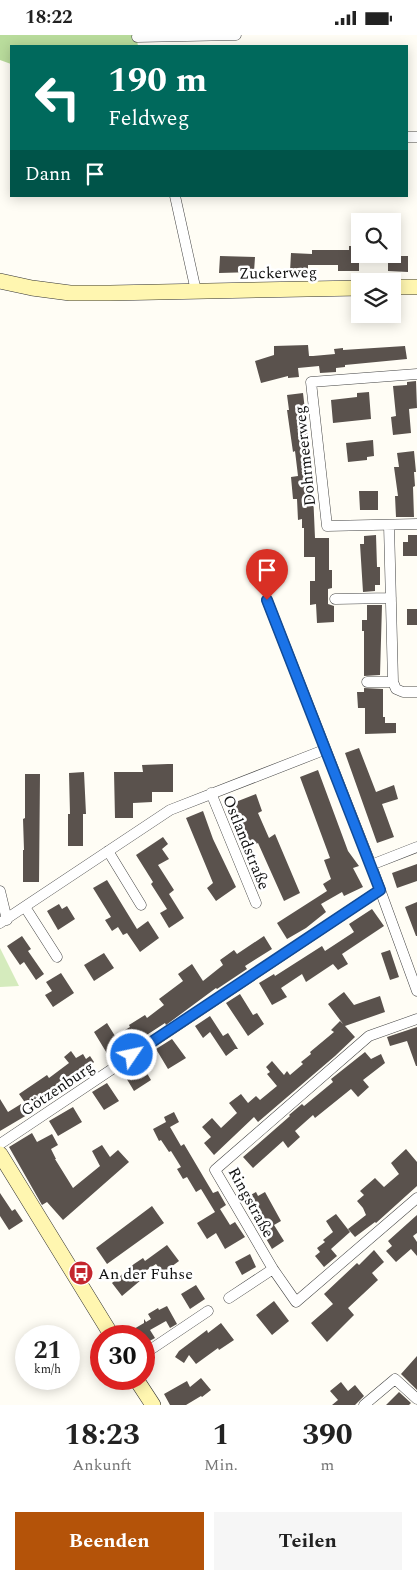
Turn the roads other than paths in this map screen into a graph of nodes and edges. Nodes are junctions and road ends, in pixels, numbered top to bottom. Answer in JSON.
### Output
{"nodes":[{"id":1,"x":236,"y":35,"type":"edge"},
{"id":2,"x":138,"y":39,"type":"edge"},
{"id":3,"x":175,"y":197,"type":"edge"},
{"id":4,"x":0,"y":281,"type":"edge"},
{"id":5,"x":401,"y":287,"type":"edge"},
{"id":6,"x":417,"y":287,"type":"edge"},
{"id":7,"x":351,"y":288,"type":"edge"},
{"id":8,"x":196,"y":291,"type":"junction"},
{"id":9,"x":417,"y":374,"type":"edge"},
{"id":10,"x":417,"y":524,"type":"edge"},
{"id":11,"x":389,"y":525,"type":"junction"},
{"id":12,"x":391,"y":598,"type":"junction"},
{"id":13,"x":335,"y":599,"type":"dead end"},
{"id":14,"x":267,"y":600,"type":"dead end"},
{"id":15,"x":367,"y":682,"type":"dead end"},
{"id":16,"x":393,"y":682,"type":"junction"},
{"id":17,"x":417,"y":692,"type":"edge"},
{"id":18,"x":324,"y":750,"type":"junction"},
{"id":19,"x":211,"y":793,"type":"junction"},
{"id":20,"x":417,"y":847,"type":"edge"},
{"id":21,"x":108,"y":851,"type":"junction"},
{"id":22,"x":371,"y":865,"type":"junction"},
{"id":23,"x":380,"y":890,"type":"junction"},
{"id":24,"x":0,"y":891,"type":"edge"},
{"id":25,"x":256,"y":903,"type":"dead end"},
{"id":26,"x":141,"y":905,"type":"dead end"},
{"id":27,"x":25,"y":907,"type":"junction"},
{"id":28,"x":3,"y":922,"type":"edge"},
{"id":29,"x":57,"y":957,"type":"dead end"},
{"id":30,"x":417,"y":991,"type":"edge"},
{"id":31,"x":417,"y":1019,"type":"edge"},
{"id":32,"x":0,"y":1144,"type":"edge"},
{"id":33,"x":0,"y":1154,"type":"edge"},
{"id":34,"x":417,"y":1198,"type":"edge"},
{"id":35,"x":273,"y":1269,"type":"junction"},
{"id":36,"x":229,"y":1298,"type":"dead end"},
{"id":37,"x":208,"y":1311,"type":"dead end"},
{"id":38,"x":105,"y":1325,"type":"edge"},
{"id":39,"x":155,"y":1347,"type":"edge"},
{"id":40,"x":143,"y":1390,"type":"edge"},
{"id":41,"x":417,"y":1399,"type":"edge"},
{"id":42,"x":152,"y":1405,"type":"edge"},
{"id":43,"x":364,"y":1405,"type":"edge"}],
"edges":[{"from":1,"to":2,"type":"street"},
{"from":3,"to":8,"type":"street"},
{"from":4,"to":8,"type":"street","name":"Zuckerweg"},
{"from":5,"to":6,"type":"street"},
{"from":7,"to":8,"type":"street","name":"Zuckerweg"},
{"from":9,"to":11,"type":"street","name":"Dohrmeerweg"},
{"from":10,"to":11,"type":"street"},
{"from":11,"to":12,"type":"street"},
{"from":12,"to":13,"type":"street"},
{"from":12,"to":16,"type":"street"},
{"from":14,"to":18,"type":"street"},
{"from":15,"to":16,"type":"street"},
{"from":16,"to":17,"type":"street"},
{"from":18,"to":19,"type":"street","name":"Ostlandstraße"},
{"from":18,"to":22,"type":"street"},
{"from":19,"to":21,"type":"street","name":"Ostlandstraße"},
{"from":19,"to":25,"type":"street","name":"Ostlandstraße"},
{"from":20,"to":22,"type":"street"},
{"from":21,"to":26,"type":"street"},
{"from":21,"to":27,"type":"street","name":"Ostlandstraße"},
{"from":22,"to":23,"type":"street"},
{"from":23,"to":30,"type":"street"},
{"from":23,"to":32,"type":"street","name":"Götzenburg"},
{"from":24,"to":28,"type":"street","name":"Ostlandstraße"},
{"from":27,"to":28,"type":"street","name":"Ostlandstraße"},
{"from":27,"to":29,"type":"street"},
{"from":31,"to":35,"type":"street","name":"Ringstraße"},
{"from":33,"to":38,"type":"street"},
{"from":34,"to":35,"type":"street","name":"Ringstraße"},
{"from":35,"to":36,"type":"street"},
{"from":37,"to":39,"type":"street"},
{"from":40,"to":42,"type":"street"},
{"from":41,"to":43,"type":"street"}]}
